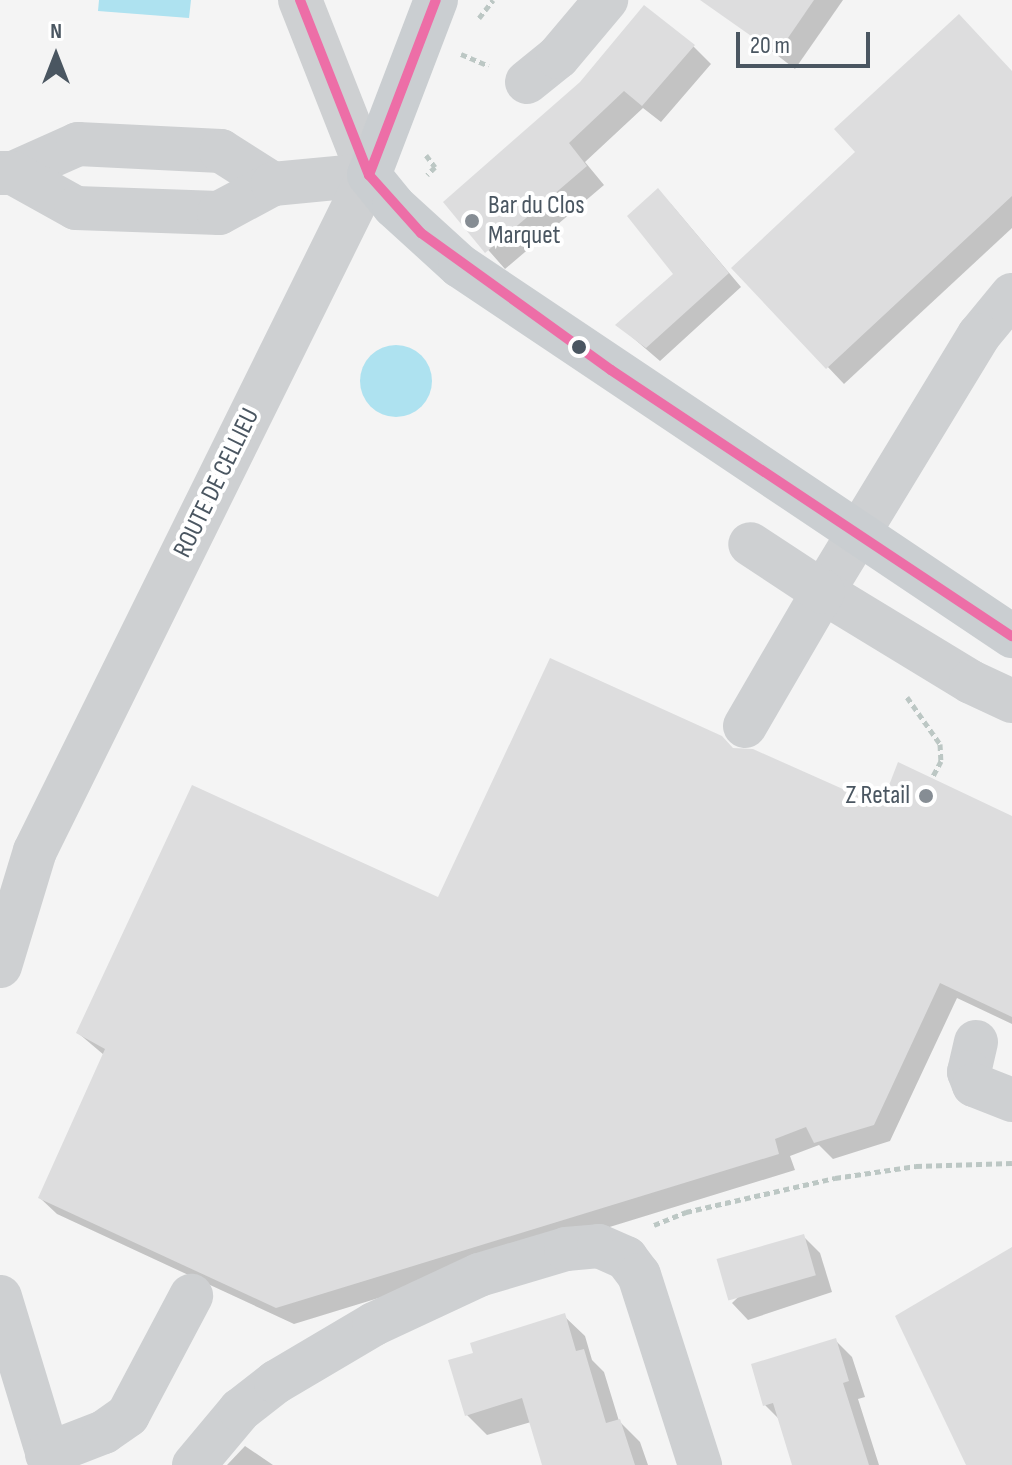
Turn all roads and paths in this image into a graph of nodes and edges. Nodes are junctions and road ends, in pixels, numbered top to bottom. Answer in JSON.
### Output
{"nodes":[{"id":1,"x":300,"y":0,"type":"edge"},
{"id":2,"x":606,"y":0,"type":"edge"},
{"id":3,"x":428,"y":18,"type":"edge"},
{"id":4,"x":527,"y":82,"type":"joint"},
{"id":5,"x":6,"y":173,"type":"edge"},
{"id":6,"x":369,"y":175,"type":"junction"},
{"id":7,"x":273,"y":184,"type":"junction"},
{"id":8,"x":1012,"y":295,"type":"edge"},
{"id":9,"x":858,"y":537,"type":"junction"},
{"id":10,"x":750,"y":544,"type":"dead end"},
{"id":11,"x":823,"y":592,"type":"junction"},
{"id":12,"x":1012,"y":636,"type":"edge"},
{"id":13,"x":1012,"y":701,"type":"edge"},
{"id":14,"x":916,"y":716,"type":"dead end"},
{"id":15,"x":745,"y":726,"type":"dead end"},
{"id":16,"x":932,"y":778,"type":"dead end"},
{"id":17,"x":0,"y":966,"type":"edge"},
{"id":18,"x":976,"y":1042,"type":"dead end"},
{"id":19,"x":1012,"y":1100,"type":"edge"},
{"id":20,"x":1012,"y":1163,"type":"edge"},
{"id":21,"x":626,"y":1258,"type":"junction"},
{"id":22,"x":191,"y":1296,"type":"dead end"},
{"id":23,"x":0,"y":1297,"type":"edge"},
{"id":24,"x":49,"y":1459,"type":"edge"},
{"id":25,"x":194,"y":1465,"type":"edge"},
{"id":26,"x":700,"y":1465,"type":"edge"}],
"edges":[{"from":1,"to":6,"type":"street"},
{"from":2,"to":4,"type":"street"},
{"from":3,"to":4,"type":"path"},
{"from":3,"to":6,"type":"main road","name":"ROUTE DE CELLIEU"},
{"from":5,"to":7,"type":"street"},
{"from":5,"to":7,"type":"street"},
{"from":6,"to":7,"type":"street"},
{"from":6,"to":9,"type":"main road"},
{"from":6,"to":17,"type":"street","name":"ROUTE DE CELLIEU"},
{"from":8,"to":9,"type":"street"},
{"from":9,"to":11,"type":"street"},
{"from":9,"to":12,"type":"main road"},
{"from":10,"to":11,"type":"street"},
{"from":11,"to":13,"type":"street"},
{"from":11,"to":15,"type":"street"},
{"from":14,"to":16,"type":"path"},
{"from":18,"to":19,"type":"street"},
{"from":20,"to":21,"type":"path"},
{"from":21,"to":25,"type":"street"},
{"from":21,"to":26,"type":"street"},
{"from":22,"to":24,"type":"street"},
{"from":23,"to":24,"type":"street"}]}
